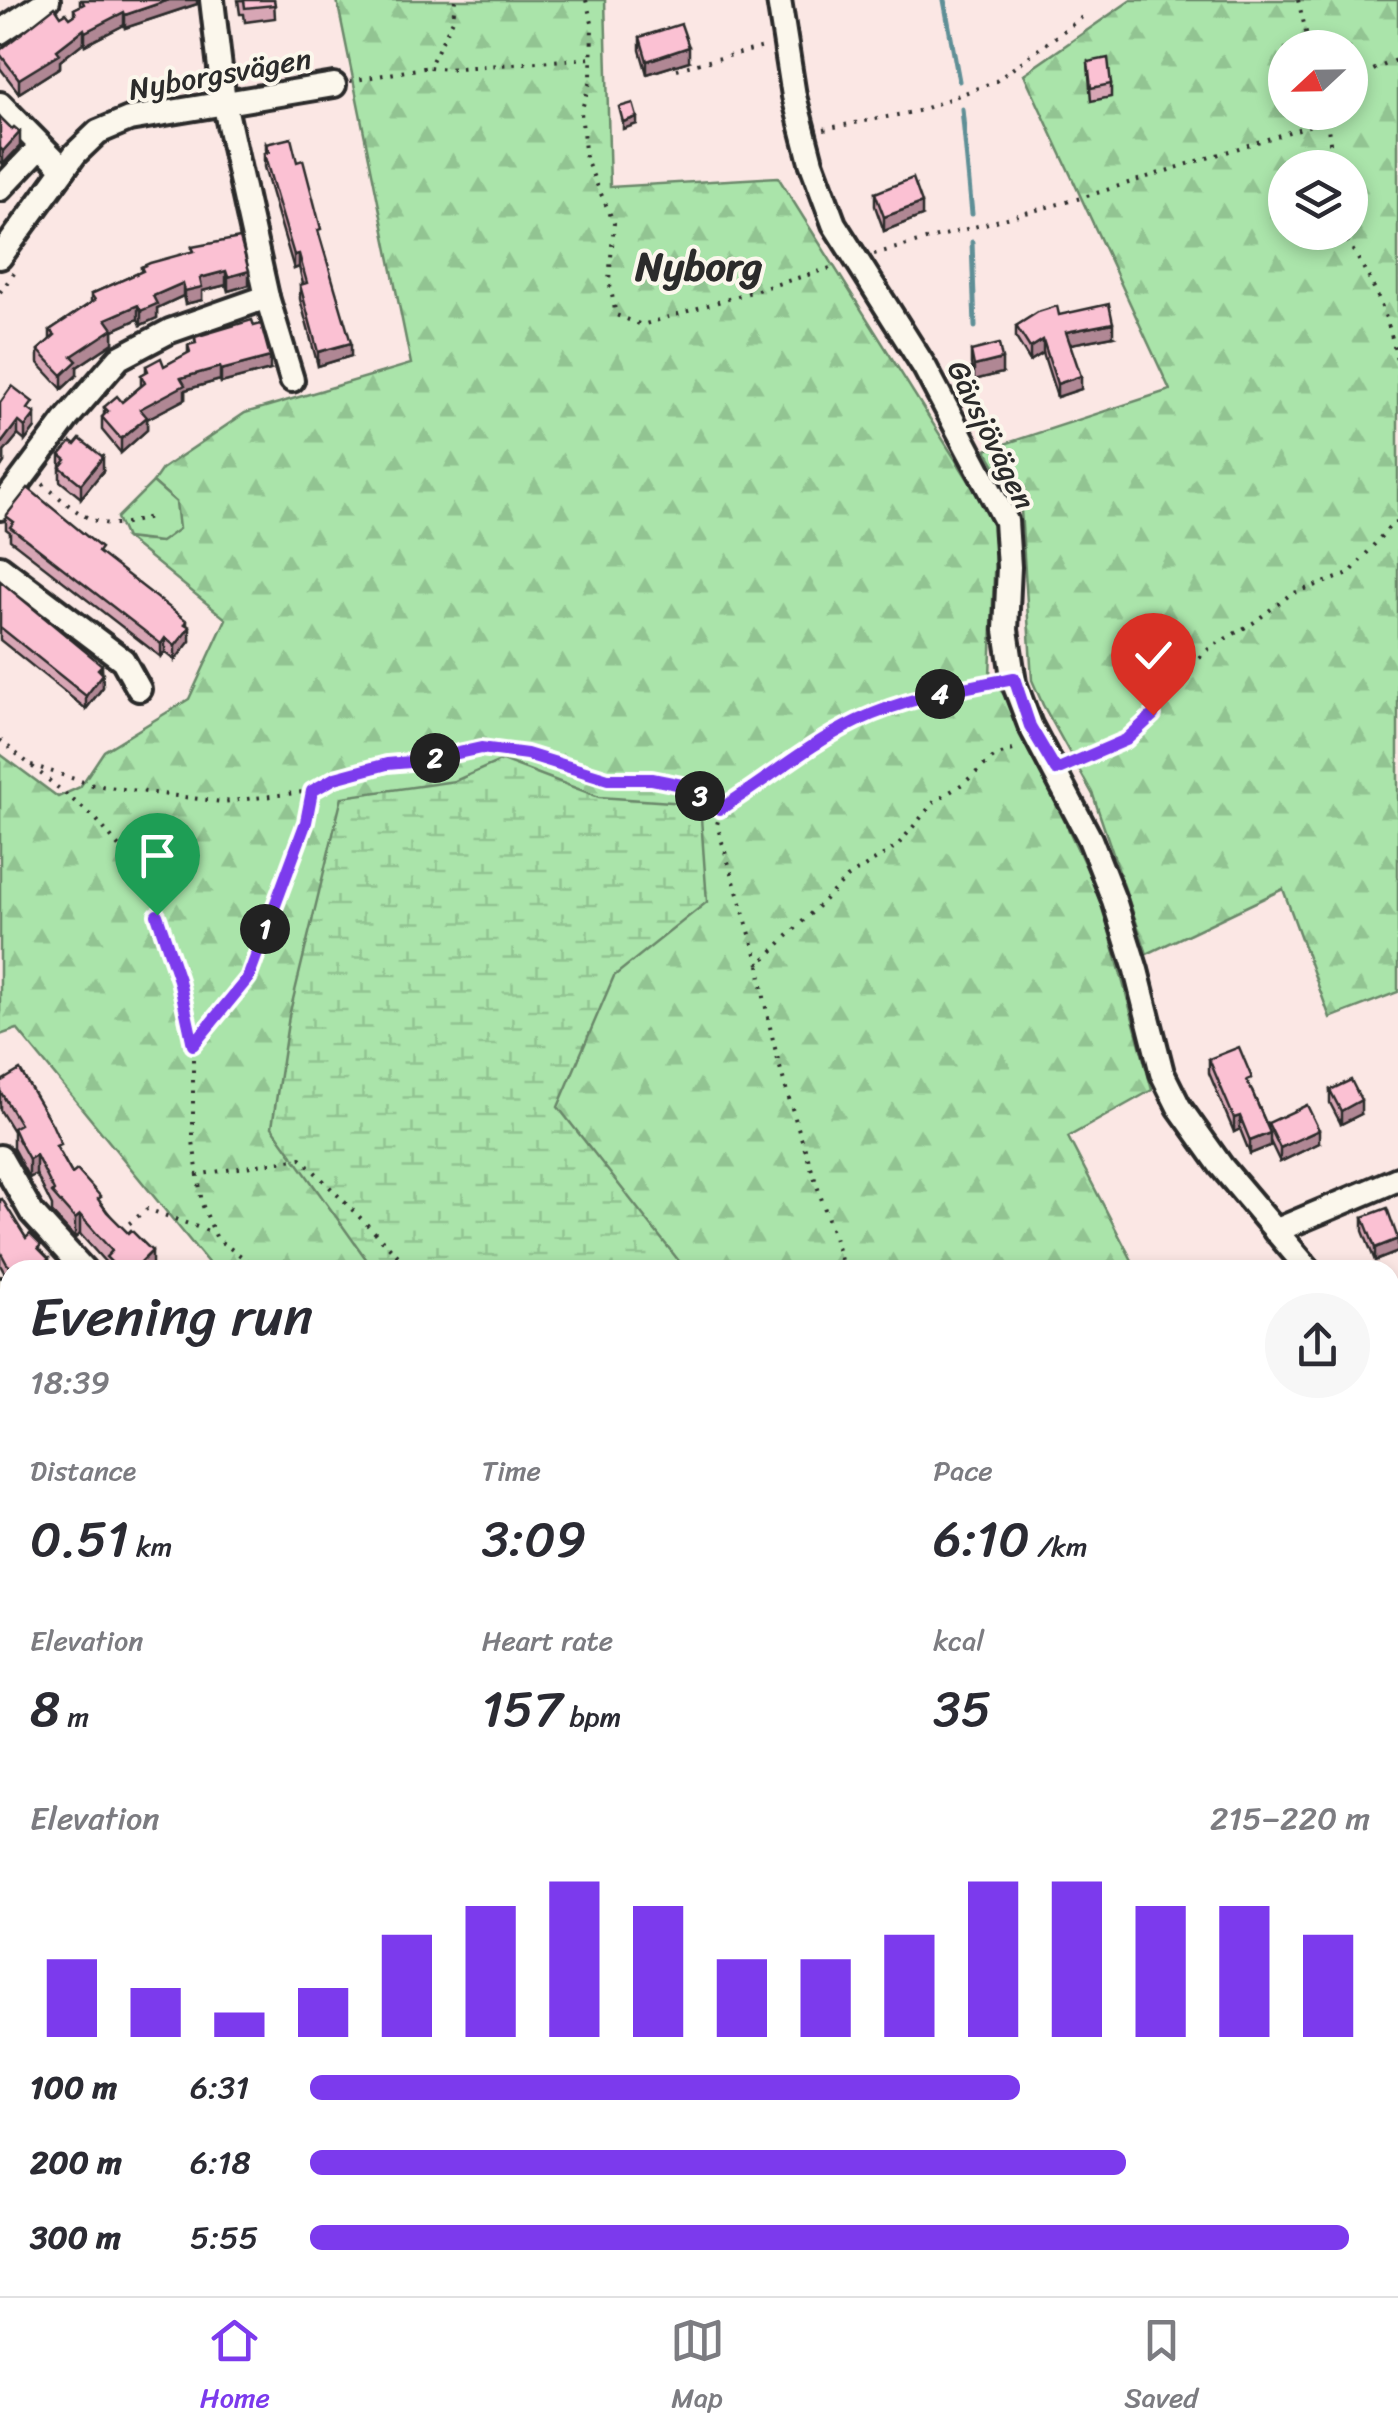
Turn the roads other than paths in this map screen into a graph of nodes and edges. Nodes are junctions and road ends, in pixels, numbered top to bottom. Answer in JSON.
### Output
{"nodes":[{"id":1,"x":48,"y":0,"type":"edge"},
{"id":2,"x":212,"y":0,"type":"edge"},
{"id":3,"x":780,"y":0,"type":"edge"},
{"id":4,"x":0,"y":32,"type":"edge"},
{"id":5,"x":334,"y":84,"type":"road end"},
{"id":6,"x":224,"y":102,"type":"junction"},
{"id":7,"x":0,"y":104,"type":"edge"},
{"id":8,"x":41,"y":146,"type":"junction"},
{"id":9,"x":64,"y":169,"type":"junction"},
{"id":10,"x":0,"y":189,"type":"edge"},
{"id":11,"x":9,"y":262,"type":"edge"},
{"id":12,"x":268,"y":297,"type":"junction"},
{"id":13,"x":292,"y":380,"type":"dead end"},
{"id":14,"x":0,"y":508,"type":"edge"},
{"id":15,"x":0,"y":567,"type":"edge"},
{"id":16,"x":139,"y":689,"type":"dead end"},
{"id":17,"x":0,"y":1156,"type":"edge"},
{"id":18,"x":1398,"y":1179,"type":"edge"},
{"id":19,"x":1275,"y":1231,"type":"junction"},
{"id":20,"x":75,"y":1260,"type":"edge"},
{"id":21,"x":1300,"y":1260,"type":"edge"}],
"edges":[{"from":1,"to":4,"type":"street"},
{"from":2,"to":6,"type":"street"},
{"from":3,"to":19,"type":"street","name":"Gävsjövägen"},
{"from":5,"to":6,"type":"street","name":"Nyborgsvägen"},
{"from":6,"to":9,"type":"street","name":"Nyborgsvägen"},
{"from":6,"to":12,"type":"street"},
{"from":7,"to":8,"type":"street"},
{"from":8,"to":9,"type":"street"},
{"from":8,"to":10,"type":"street"},
{"from":9,"to":11,"type":"street","name":"Nyborgsvägen"},
{"from":12,"to":13,"type":"street"},
{"from":12,"to":14,"type":"street"},
{"from":15,"to":16,"type":"street"},
{"from":17,"to":20,"type":"street"},
{"from":18,"to":19,"type":"street"},
{"from":19,"to":21,"type":"street","name":"Gävsjövägen"}]}
